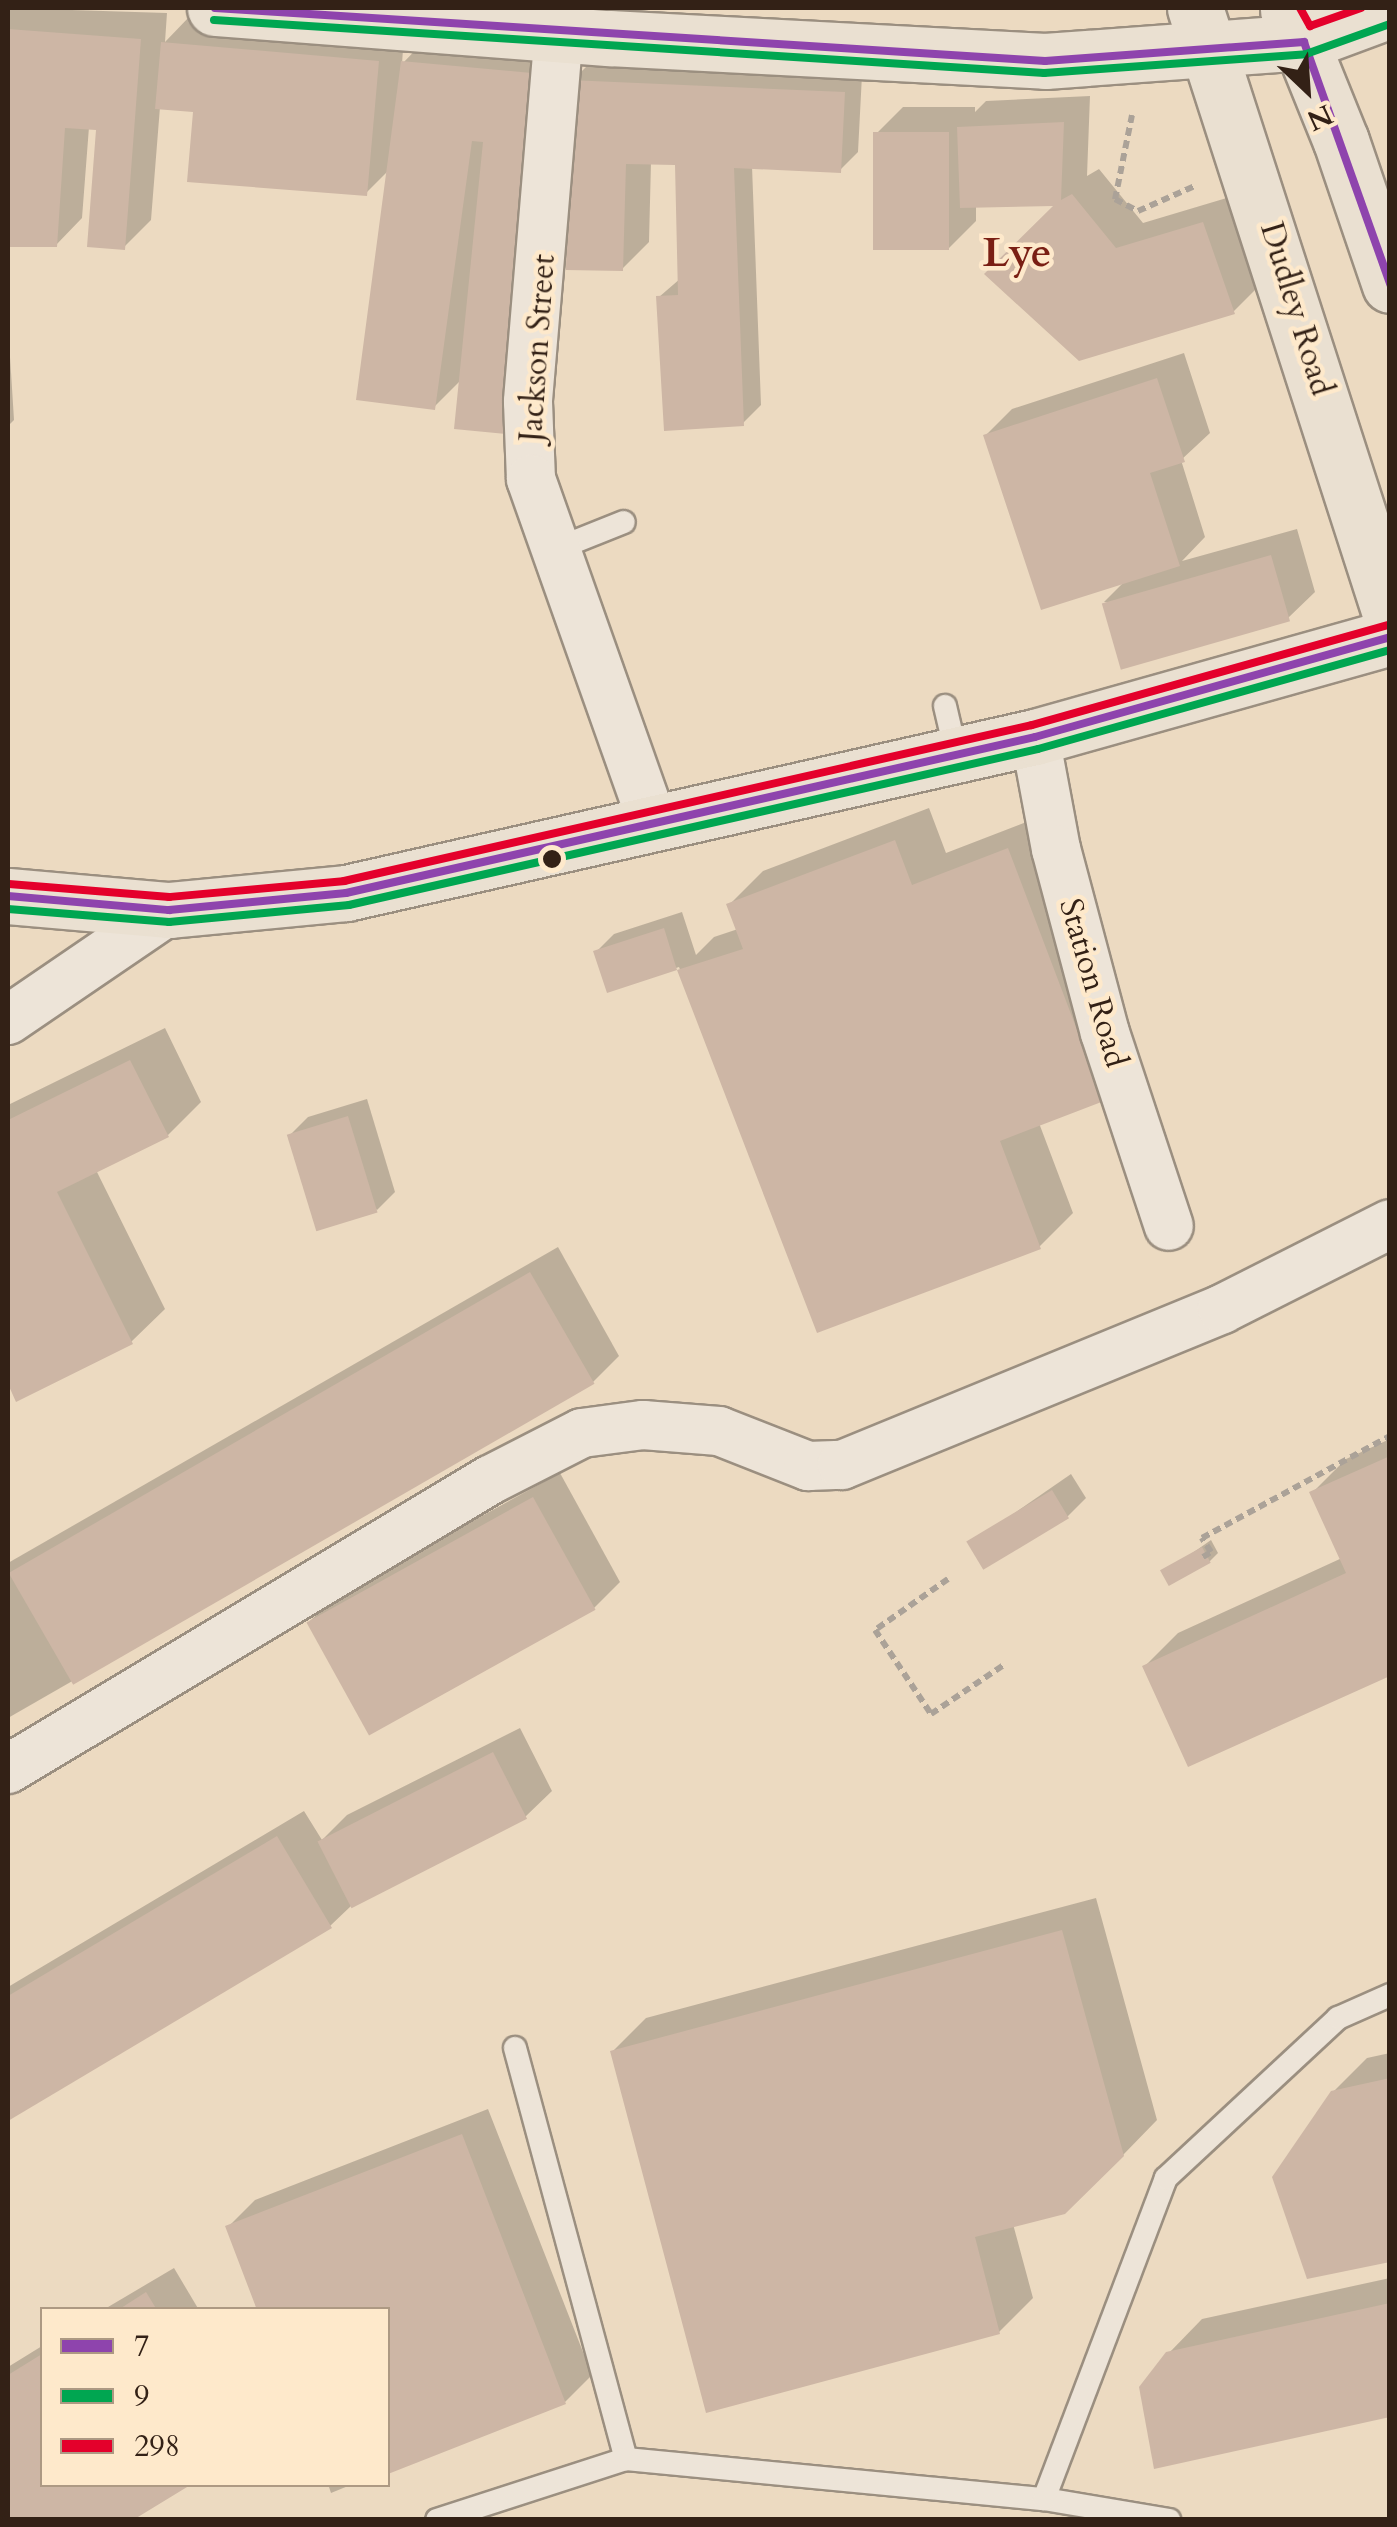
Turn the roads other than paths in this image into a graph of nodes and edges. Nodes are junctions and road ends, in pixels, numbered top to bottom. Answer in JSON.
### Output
{"nodes":[{"id":1,"x":219,"y":8,"type":"edge"},
{"id":2,"x":1390,"y":10,"type":"edge"},
{"id":3,"x":1295,"y":25,"type":"edge"},
{"id":4,"x":593,"y":26,"type":"edge"},
{"id":5,"x":1202,"y":29,"type":"edge"},
{"id":6,"x":1390,"y":286,"type":"edge"},
{"id":7,"x":624,"y":522,"type":"dead end"},
{"id":8,"x":554,"y":550,"type":"junction"},
{"id":9,"x":1390,"y":613,"type":"edge"},
{"id":10,"x":1390,"y":637,"type":"edge"},
{"id":11,"x":1034,"y":737,"type":"junction"},
{"id":12,"x":654,"y":823,"type":"junction"},
{"id":13,"x":8,"y":896,"type":"edge"},
{"id":14,"x":169,"y":910,"type":"junction"},
{"id":15,"x":8,"y":1020,"type":"edge"},
{"id":16,"x":1390,"y":1224,"type":"edge"},
{"id":17,"x":1169,"y":1226,"type":"dead end"},
{"id":18,"x":8,"y":1769,"type":"edge"},
{"id":19,"x":1390,"y":1995,"type":"edge"},
{"id":20,"x":515,"y":2048,"type":"dead end"},
{"id":21,"x":626,"y":2458,"type":"junction"},
{"id":22,"x":1044,"y":2499,"type":"junction"},
{"id":23,"x":437,"y":2520,"type":"edge"},
{"id":24,"x":1169,"y":2520,"type":"edge"}],
"edges":[{"from":1,"to":4,"type":"highway"},
{"from":2,"to":3,"type":"highway"},
{"from":3,"to":5,"type":"highway"},
{"from":3,"to":6,"type":"highway"},
{"from":4,"to":5,"type":"highway"},
{"from":4,"to":8,"type":"street","name":"Jackson Street"},
{"from":5,"to":9,"type":"highway","name":"Dudley Road"},
{"from":7,"to":8,"type":"lane"},
{"from":8,"to":12,"type":"street","name":"Jackson Street"},
{"from":10,"to":11,"type":"highway"},
{"from":11,"to":12,"type":"highway"},
{"from":11,"to":17,"type":"street","name":"Station Road"},
{"from":12,"to":14,"type":"highway"},
{"from":13,"to":14,"type":"highway"},
{"from":14,"to":15,"type":"street"},
{"from":16,"to":18,"type":"street"},
{"from":19,"to":22,"type":"lane"},
{"from":20,"to":21,"type":"lane"},
{"from":21,"to":22,"type":"lane"},
{"from":21,"to":23,"type":"lane"},
{"from":22,"to":24,"type":"lane"}]}
